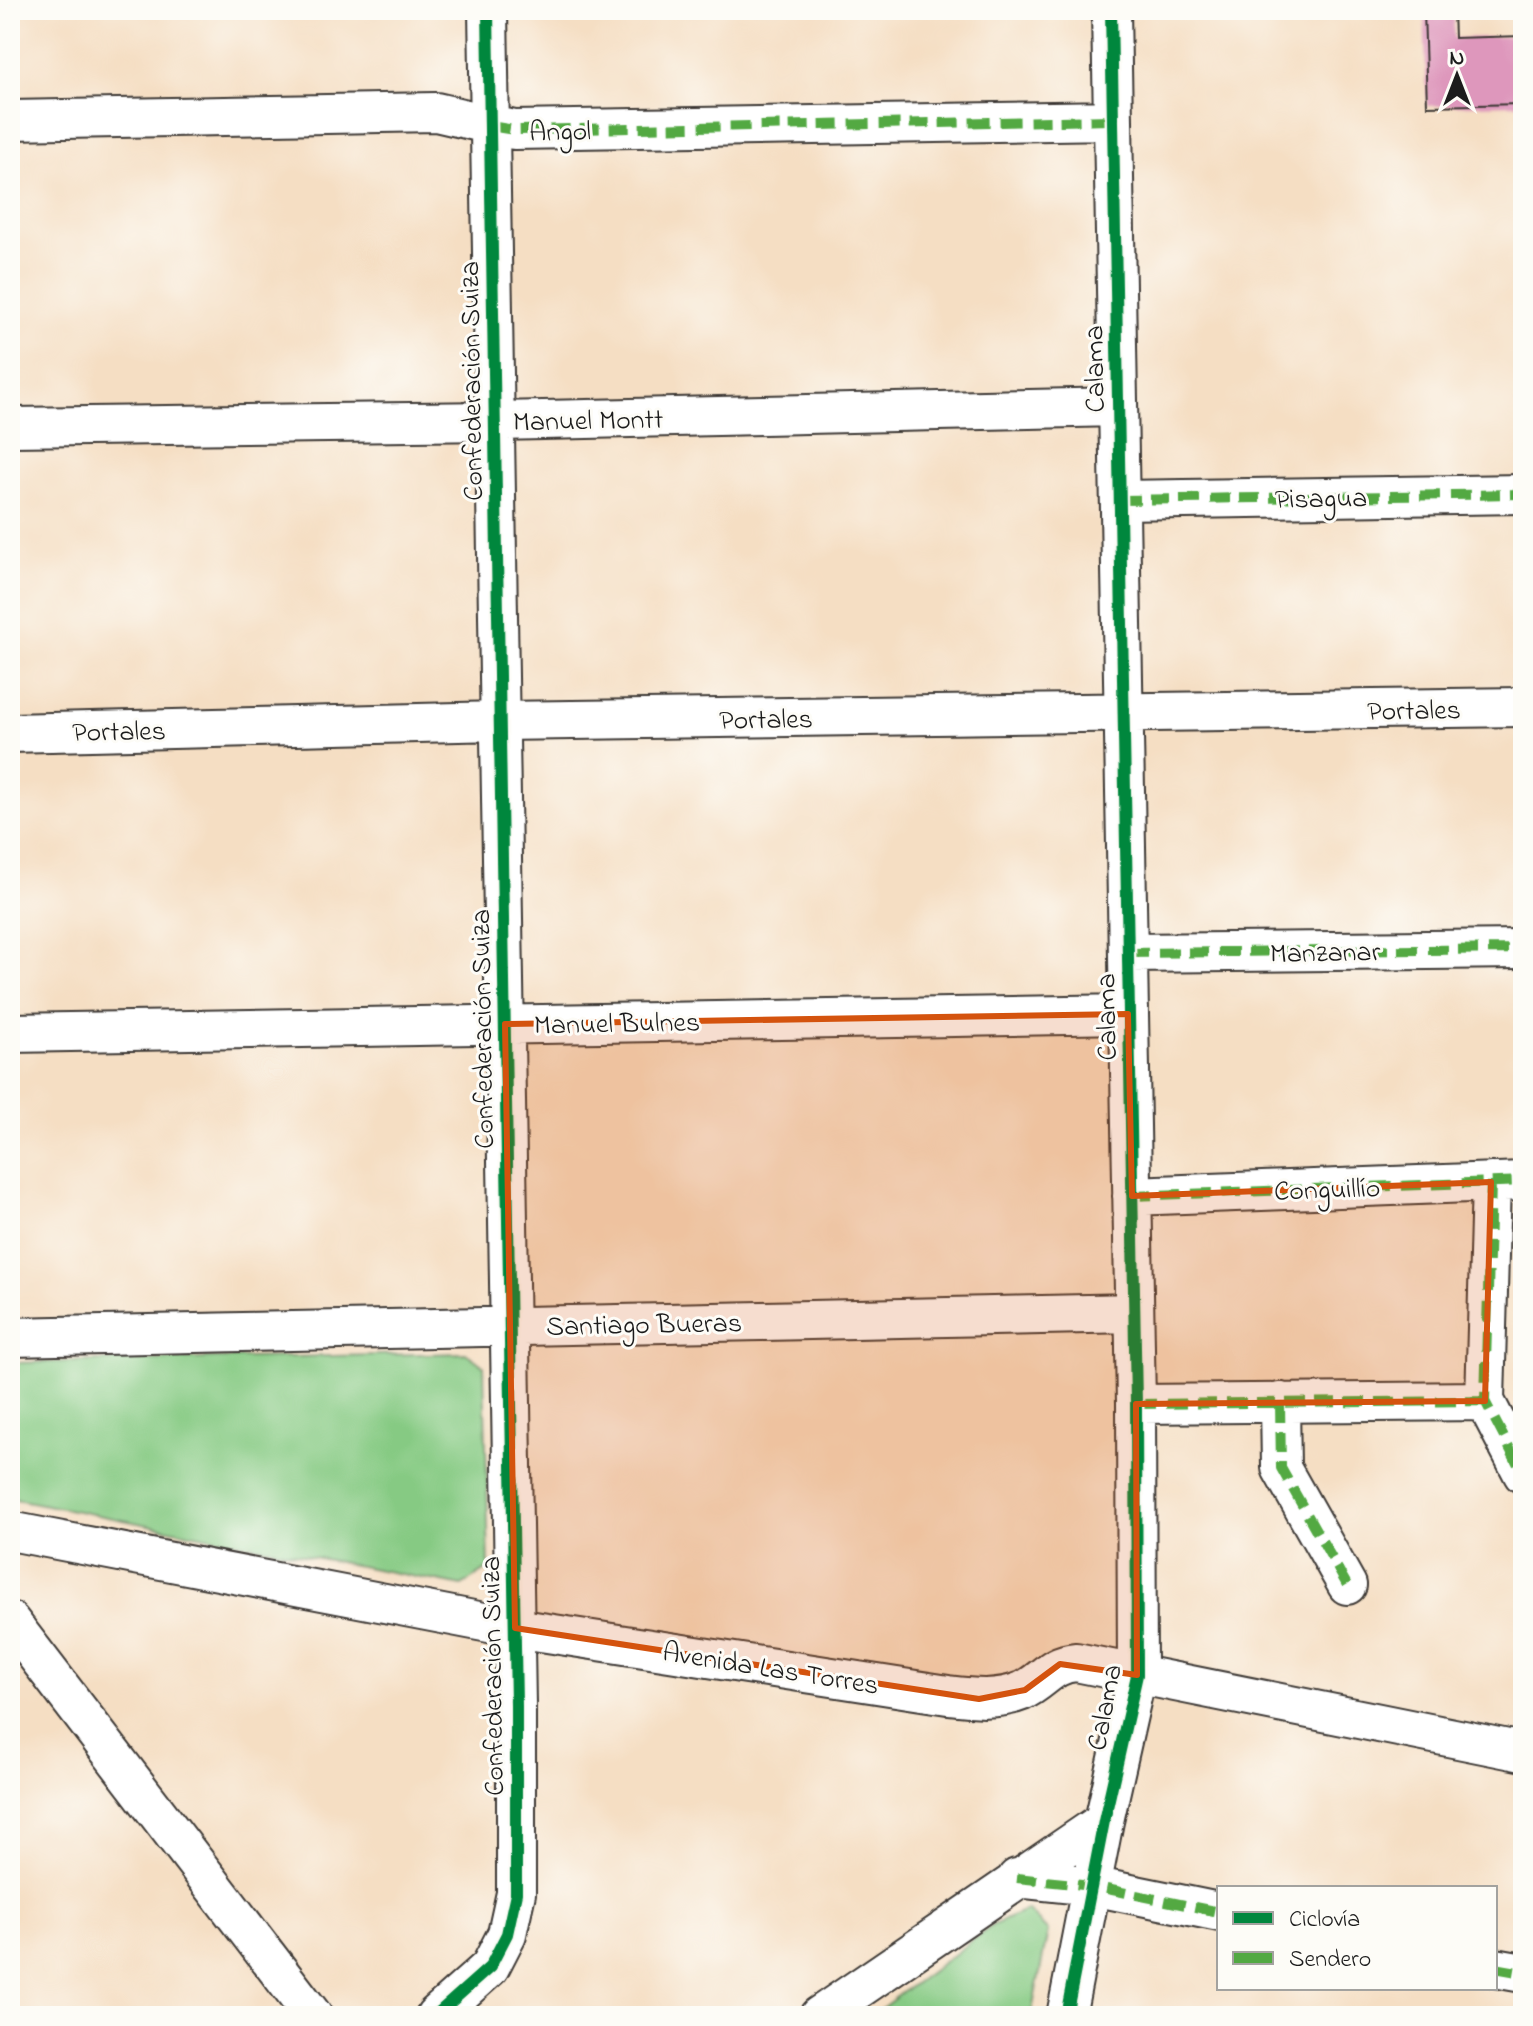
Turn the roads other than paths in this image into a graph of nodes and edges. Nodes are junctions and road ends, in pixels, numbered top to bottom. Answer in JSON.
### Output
{"nodes":[{"id":1,"x":488,"y":10,"type":"edge"},
{"id":2,"x":1111,"y":10,"type":"edge"},
{"id":3,"x":10,"y":120,"type":"edge"},
{"id":4,"x":1113,"y":120,"type":"junction"},
{"id":5,"x":490,"y":126,"type":"junction"},
{"id":6,"x":1118,"y":407,"type":"junction"},
{"id":7,"x":494,"y":421,"type":"junction"},
{"id":8,"x":10,"y":427,"type":"edge"},
{"id":9,"x":1523,"y":494,"type":"edge"},
{"id":10,"x":1120,"y":500,"type":"junction"},
{"id":11,"x":1523,"y":707,"type":"edge"},
{"id":12,"x":1123,"y":713,"type":"junction"},
{"id":13,"x":499,"y":721,"type":"junction"},
{"id":14,"x":10,"y":733,"type":"edge"},
{"id":15,"x":1523,"y":949,"type":"edge"},
{"id":16,"x":1128,"y":953,"type":"junction"},
{"id":17,"x":1128,"y":1014,"type":"junction"},
{"id":18,"x":505,"y":1024,"type":"junction"},
{"id":19,"x":10,"y":1033,"type":"edge"},
{"id":20,"x":1507,"y":1182,"type":"edge"},
{"id":21,"x":1132,"y":1196,"type":"junction"},
{"id":22,"x":1134,"y":1313,"type":"junction"},
{"id":23,"x":509,"y":1326,"type":"junction"},
{"id":24,"x":10,"y":1337,"type":"edge"},
{"id":25,"x":1485,"y":1401,"type":"junction"},
{"id":26,"x":1280,"y":1402,"type":"junction"},
{"id":27,"x":1136,"y":1404,"type":"junction"},
{"id":28,"x":1523,"y":1474,"type":"edge"},
{"id":29,"x":10,"y":1531,"type":"edge"},
{"id":30,"x":1347,"y":1585,"type":"dead end"},
{"id":31,"x":10,"y":1621,"type":"edge"},
{"id":32,"x":515,"y":1628,"type":"junction"},
{"id":33,"x":1137,"y":1675,"type":"junction"},
{"id":34,"x":1523,"y":1752,"type":"edge"},
{"id":35,"x":1104,"y":1821,"type":"junction"},
{"id":36,"x":1017,"y":1878,"type":"junction"},
{"id":37,"x":1092,"y":1886,"type":"junction"},
{"id":38,"x":1217,"y":1912,"type":"edge"},
{"id":39,"x":1497,"y":1968,"type":"edge"},
{"id":40,"x":1523,"y":1973,"type":"edge"},
{"id":41,"x":313,"y":2016,"type":"edge"},
{"id":42,"x":435,"y":2016,"type":"edge"},
{"id":43,"x":819,"y":2016,"type":"edge"},
{"id":44,"x":1066,"y":2016,"type":"edge"}],
"edges":[{"from":1,"to":5,"type":"street","name":"Confederación Suiza"},
{"from":2,"to":4,"type":"street","name":"Calama"},
{"from":3,"to":5,"type":"street","name":"Angol"},
{"from":4,"to":5,"type":"street","name":"Angol"},
{"from":4,"to":6,"type":"street","name":"Calama"},
{"from":5,"to":7,"type":"street","name":"Confederación Suiza"},
{"from":6,"to":7,"type":"street","name":"Manuel Montt"},
{"from":6,"to":10,"type":"street","name":"Calama"},
{"from":7,"to":8,"type":"street","name":"Manuel Montt"},
{"from":7,"to":13,"type":"street","name":"Confederación Suiza"},
{"from":9,"to":10,"type":"street","name":"Pisagua"},
{"from":10,"to":12,"type":"street","name":"Calama"},
{"from":11,"to":12,"type":"street","name":"Portales"},
{"from":12,"to":13,"type":"street","name":"Portales"},
{"from":12,"to":16,"type":"street","name":"Calama"},
{"from":13,"to":14,"type":"street","name":"Portales"},
{"from":13,"to":18,"type":"street","name":"Confederación Suiza"},
{"from":15,"to":16,"type":"street","name":"Manzanar"},
{"from":16,"to":17,"type":"street","name":"Calama"},
{"from":17,"to":18,"type":"street","name":"Manuel Bulnes"},
{"from":17,"to":21,"type":"street","name":"Calama"},
{"from":18,"to":19,"type":"street","name":"Manuel Bulnes"},
{"from":18,"to":23,"type":"street","name":"Confederación Suiza"},
{"from":20,"to":21,"type":"street","name":"Conguillío"},
{"from":20,"to":25,"type":"street"},
{"from":21,"to":22,"type":"street","name":"Calama"},
{"from":22,"to":23,"type":"street","name":"Santiago Bueras"},
{"from":22,"to":27,"type":"street","name":"Calama"},
{"from":23,"to":24,"type":"street","name":"Santiago Bueras"},
{"from":23,"to":32,"type":"street","name":"Confederación Suiza"},
{"from":25,"to":26,"type":"street"},
{"from":25,"to":28,"type":"street"},
{"from":26,"to":27,"type":"street"},
{"from":26,"to":30,"type":"street"},
{"from":27,"to":33,"type":"street","name":"Calama"},
{"from":29,"to":32,"type":"street","name":"Avenida Las Torres"},
{"from":31,"to":41,"type":"street"},
{"from":32,"to":33,"type":"street","name":"Avenida Las Torres"},
{"from":32,"to":42,"type":"street","name":"Confederación Suiza"},
{"from":33,"to":34,"type":"street","name":"Avenida Las Torres"},
{"from":33,"to":35,"type":"street","name":"Calama"},
{"from":35,"to":36,"type":"street"},
{"from":35,"to":37,"type":"street","name":"Calama"},
{"from":36,"to":37,"type":"street"},
{"from":36,"to":43,"type":"street"},
{"from":37,"to":38,"type":"street"},
{"from":37,"to":44,"type":"street","name":"Calama"},
{"from":39,"to":40,"type":"street"}]}
